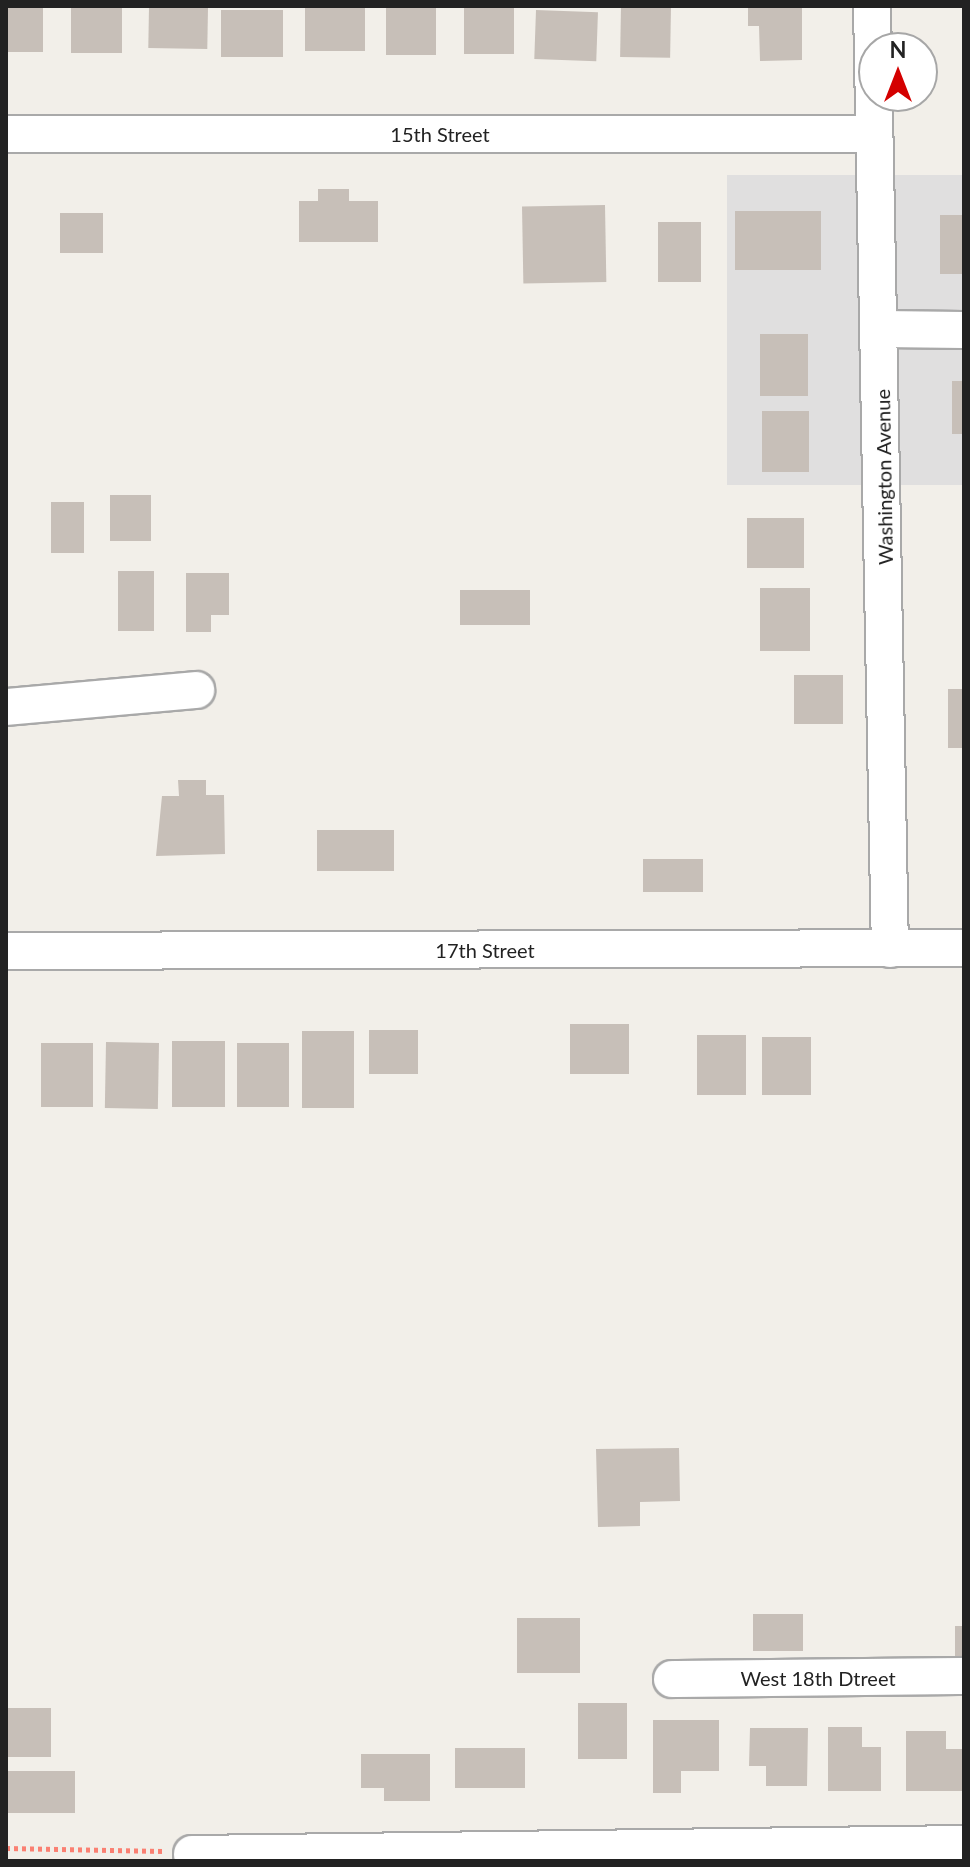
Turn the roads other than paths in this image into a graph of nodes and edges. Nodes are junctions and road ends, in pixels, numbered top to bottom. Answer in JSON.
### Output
{"nodes":[{"id":1,"x":872,"y":6,"type":"edge"},
{"id":2,"x":6,"y":134,"type":"edge"},
{"id":3,"x":874,"y":134,"type":"junction"},
{"id":4,"x":882,"y":329,"type":"junction"},
{"id":5,"x":964,"y":330,"type":"edge"},
{"id":6,"x":196,"y":690,"type":"dead end"},
{"id":7,"x":6,"y":707,"type":"edge"},
{"id":8,"x":964,"y":948,"type":"edge"},
{"id":9,"x":890,"y":949,"type":"junction"},
{"id":10,"x":6,"y":951,"type":"edge"},
{"id":11,"x":964,"y":1676,"type":"edge"},
{"id":12,"x":672,"y":1679,"type":"dead end"},
{"id":13,"x":964,"y":1844,"type":"edge"},
{"id":14,"x":192,"y":1854,"type":"road end"}],
"edges":[{"from":1,"to":3,"type":"street","name":"Washington Avenue"},
{"from":2,"to":3,"type":"street","name":"15th Street"},
{"from":3,"to":4,"type":"street","name":"Washington Avenue"},
{"from":4,"to":5,"type":"street"},
{"from":4,"to":9,"type":"street","name":"Washington Avenue"},
{"from":6,"to":7,"type":"street"},
{"from":8,"to":9,"type":"street","name":"17th Street"},
{"from":9,"to":10,"type":"street","name":"17th Street"},
{"from":11,"to":12,"type":"street","name":"West 18th Dtreet"},
{"from":13,"to":14,"type":"street"}]}
